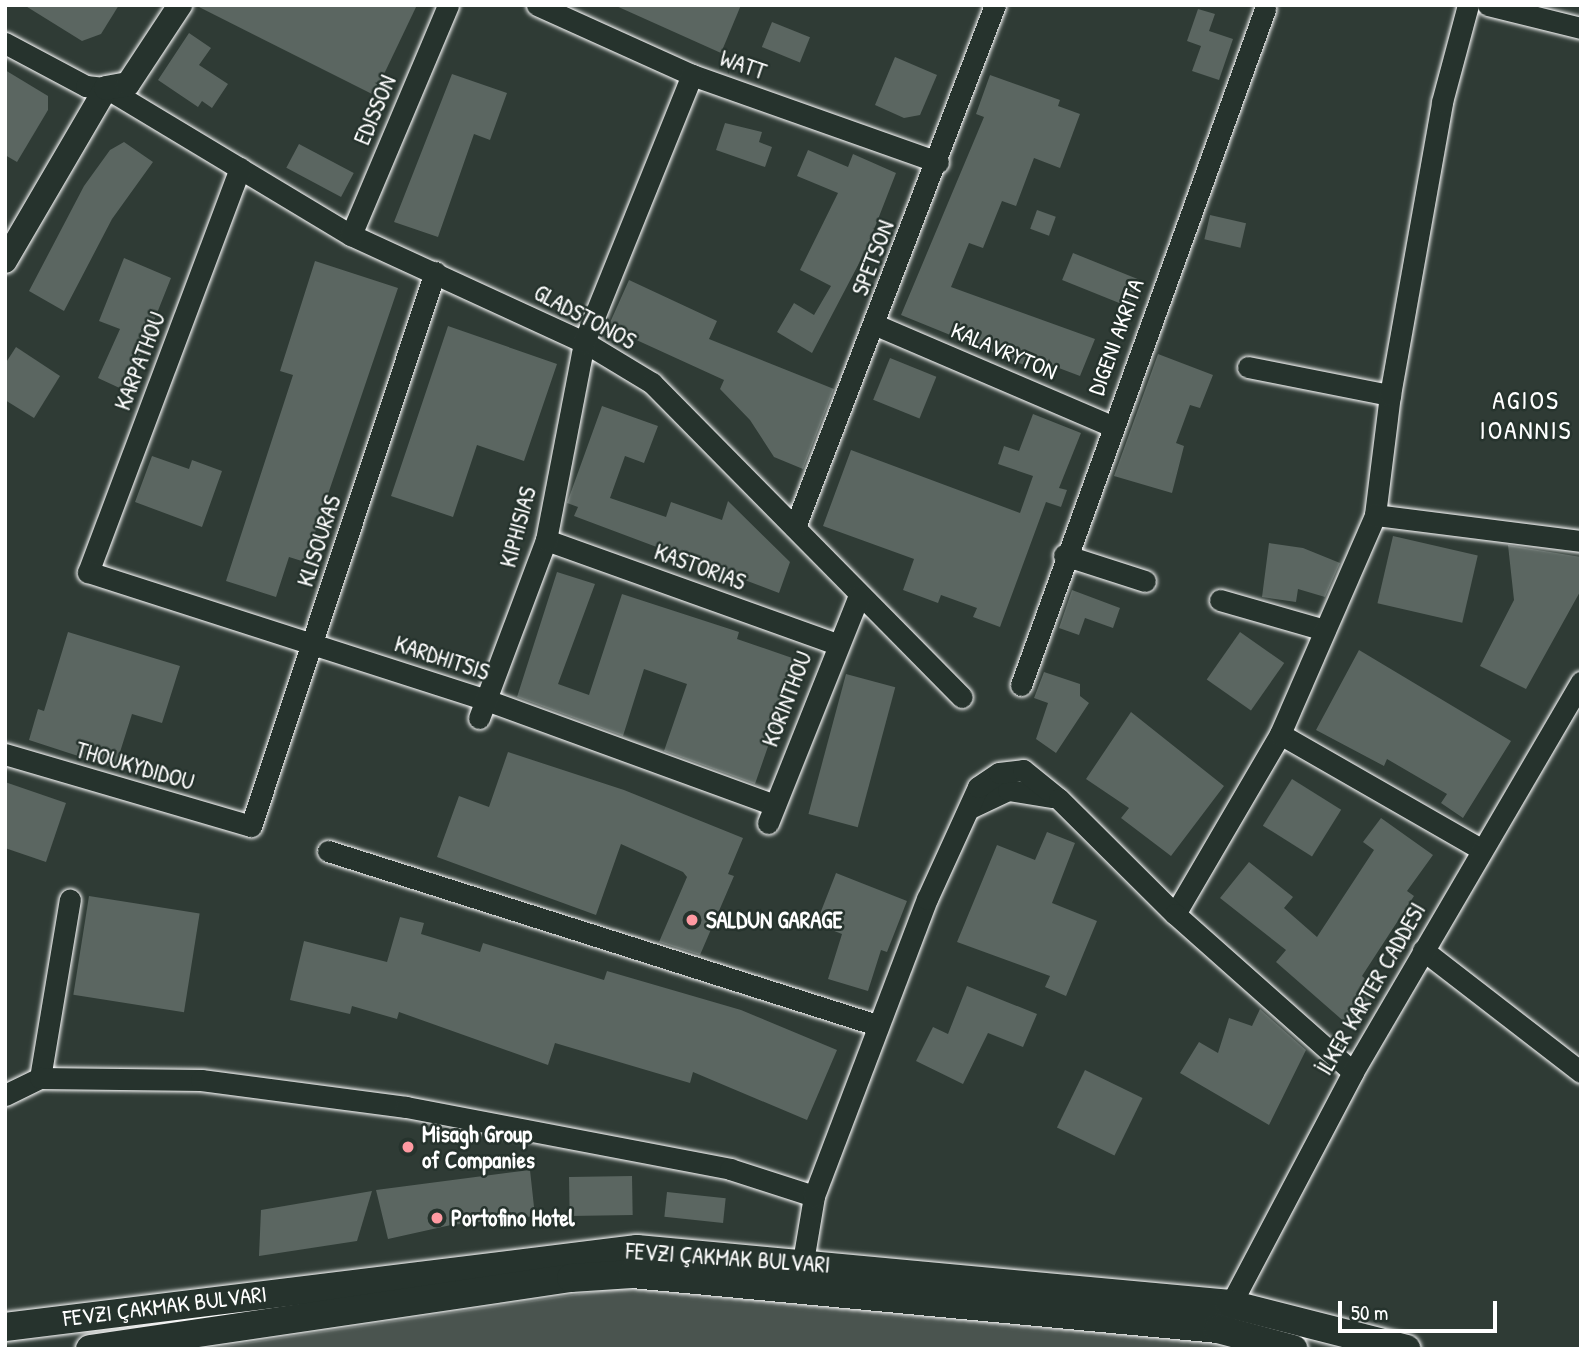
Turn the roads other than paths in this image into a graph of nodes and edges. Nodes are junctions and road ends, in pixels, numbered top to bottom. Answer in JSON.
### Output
{"nodes":[{"id":1,"x":180,"y":5,"type":"edge"},
{"id":2,"x":448,"y":5,"type":"edge"},
{"id":3,"x":537,"y":5,"type":"edge"},
{"id":4,"x":995,"y":5,"type":"edge"},
{"id":5,"x":1468,"y":5,"type":"edge"},
{"id":6,"x":1488,"y":5,"type":"edge"},
{"id":7,"x":1265,"y":9,"type":"dead end"},
{"id":8,"x":1581,"y":28,"type":"edge"},
{"id":9,"x":5,"y":43,"type":"edge"},
{"id":10,"x":692,"y":75,"type":"junction"},
{"id":11,"x":106,"y":88,"type":"junction"},
{"id":12,"x":938,"y":162,"type":"junction"},
{"id":13,"x":240,"y":168,"type":"junction"},
{"id":14,"x":351,"y":235,"type":"junction"},
{"id":15,"x":5,"y":261,"type":"edge"},
{"id":16,"x":435,"y":272,"type":"junction"},
{"id":17,"x":876,"y":325,"type":"junction"},
{"id":18,"x":584,"y":342,"type":"junction"},
{"id":19,"x":1248,"y":367,"type":"dead end"},
{"id":20,"x":1390,"y":395,"type":"junction"},
{"id":21,"x":1112,"y":426,"type":"junction"},
{"id":22,"x":1375,"y":515,"type":"junction"},
{"id":23,"x":795,"y":527,"type":"junction"},
{"id":24,"x":546,"y":540,"type":"junction"},
{"id":25,"x":1581,"y":541,"type":"edge"},
{"id":26,"x":1064,"y":555,"type":"junction"},
{"id":27,"x":88,"y":572,"type":"joint"},
{"id":28,"x":1145,"y":581,"type":"dead end"},
{"id":29,"x":859,"y":596,"type":"junction"},
{"id":30,"x":1220,"y":600,"type":"dead end"},
{"id":31,"x":1321,"y":629,"type":"junction"},
{"id":32,"x":313,"y":643,"type":"junction"},
{"id":33,"x":836,"y":644,"type":"junction"},
{"id":34,"x":1581,"y":682,"type":"edge"},
{"id":35,"x":1021,"y":685,"type":"dead end"},
{"id":36,"x":962,"y":697,"type":"dead end"},
{"id":37,"x":484,"y":710,"type":"junction"},
{"id":38,"x":1280,"y":734,"type":"junction"},
{"id":39,"x":5,"y":754,"type":"edge"},
{"id":40,"x":772,"y":814,"type":"joint"},
{"id":41,"x":251,"y":826,"type":"joint"},
{"id":42,"x":1481,"y":849,"type":"junction"},
{"id":43,"x":328,"y":851,"type":"dead end"},
{"id":44,"x":70,"y":899,"type":"dead end"},
{"id":45,"x":1175,"y":914,"type":"junction"},
{"id":46,"x":1423,"y":950,"type":"junction"},
{"id":47,"x":877,"y":1025,"type":"junction"},
{"id":48,"x":1353,"y":1072,"type":"junction"},
{"id":49,"x":1581,"y":1072,"type":"edge"},
{"id":50,"x":40,"y":1078,"type":"junction"},
{"id":51,"x":5,"y":1095,"type":"edge"},
{"id":52,"x":814,"y":1196,"type":"junction"},
{"id":53,"x":801,"y":1275,"type":"junction"},
{"id":54,"x":1224,"y":1316,"type":"junction"},
{"id":55,"x":5,"y":1327,"type":"edge"},
{"id":56,"x":90,"y":1349,"type":"edge"},
{"id":57,"x":1293,"y":1349,"type":"edge"},
{"id":58,"x":1406,"y":1349,"type":"edge"}],
"edges":[{"from":1,"to":11,"type":"street"},
{"from":2,"to":14,"type":"street","name":"EDISSON"},
{"from":3,"to":10,"type":"street","name":"WATT"},
{"from":4,"to":12,"type":"street","name":"SPETSON"},
{"from":5,"to":20,"type":"street"},
{"from":6,"to":8,"type":"street"},
{"from":7,"to":21,"type":"street","name":"DIGENI AKRITA"},
{"from":9,"to":11,"type":"street","name":"GLADSTONOS"},
{"from":10,"to":12,"type":"street","name":"WATT"},
{"from":10,"to":18,"type":"street","name":"KIPHISIAS"},
{"from":11,"to":13,"type":"street","name":"GLADSTONOS"},
{"from":11,"to":15,"type":"street"},
{"from":12,"to":17,"type":"street","name":"SPETSON"},
{"from":13,"to":14,"type":"street","name":"GLADSTONOS"},
{"from":13,"to":27,"type":"street","name":"KARPATHOU"},
{"from":14,"to":16,"type":"street","name":"GLADSTONOS"},
{"from":16,"to":18,"type":"street","name":"GLADSTONOS"},
{"from":16,"to":32,"type":"street","name":"KLISOURAS"},
{"from":17,"to":21,"type":"street","name":"KALAVRYTON"},
{"from":17,"to":23,"type":"street","name":"SPETSON"},
{"from":18,"to":23,"type":"street","name":"GLADSTONOS"},
{"from":18,"to":24,"type":"street","name":"KIPHISIAS"},
{"from":19,"to":20,"type":"street"},
{"from":20,"to":22,"type":"street"},
{"from":21,"to":26,"type":"street","name":"DIGENI AKRITA"},
{"from":22,"to":25,"type":"street"},
{"from":22,"to":31,"type":"street"},
{"from":23,"to":29,"type":"street","name":"GLADSTONOS"},
{"from":24,"to":33,"type":"street","name":"KASTORIAS"},
{"from":24,"to":37,"type":"street","name":"KIPHISIAS"},
{"from":26,"to":28,"type":"street"},
{"from":26,"to":35,"type":"street","name":"DIGENI AKRITA"},
{"from":27,"to":32,"type":"street","name":"KARDHITSIS"},
{"from":29,"to":33,"type":"street","name":"KORINTHOU"},
{"from":29,"to":36,"type":"street","name":"GLADSTONOS"},
{"from":30,"to":31,"type":"street"},
{"from":31,"to":38,"type":"street"},
{"from":32,"to":37,"type":"street","name":"KARDHITSIS"},
{"from":32,"to":41,"type":"street","name":"KLISOURAS"},
{"from":33,"to":40,"type":"street","name":"KORINTHOU"},
{"from":34,"to":42,"type":"street","name":"İLKER KARTER CADDESI"},
{"from":37,"to":40,"type":"street","name":"KARDHITSIS"},
{"from":38,"to":42,"type":"street"},
{"from":38,"to":45,"type":"street"},
{"from":39,"to":41,"type":"street","name":"THOUKYDIDOU"},
{"from":42,"to":46,"type":"street","name":"İLKER KARTER CADDESI"},
{"from":43,"to":47,"type":"street"},
{"from":44,"to":50,"type":"street"},
{"from":45,"to":47,"type":"street"},
{"from":45,"to":48,"type":"street"},
{"from":46,"to":48,"type":"street","name":"İLKER KARTER CADDESI"},
{"from":46,"to":49,"type":"street"},
{"from":47,"to":52,"type":"street"},
{"from":48,"to":54,"type":"street","name":"İLKER KARTER CADDESI"},
{"from":50,"to":51,"type":"street"},
{"from":50,"to":52,"type":"street"},
{"from":52,"to":53,"type":"street"},
{"from":53,"to":54,"type":"main road"},
{"from":53,"to":55,"type":"main road"},
{"from":53,"to":56,"type":"main road"},
{"from":54,"to":57,"type":"main road"},
{"from":54,"to":58,"type":"main road"}]}
